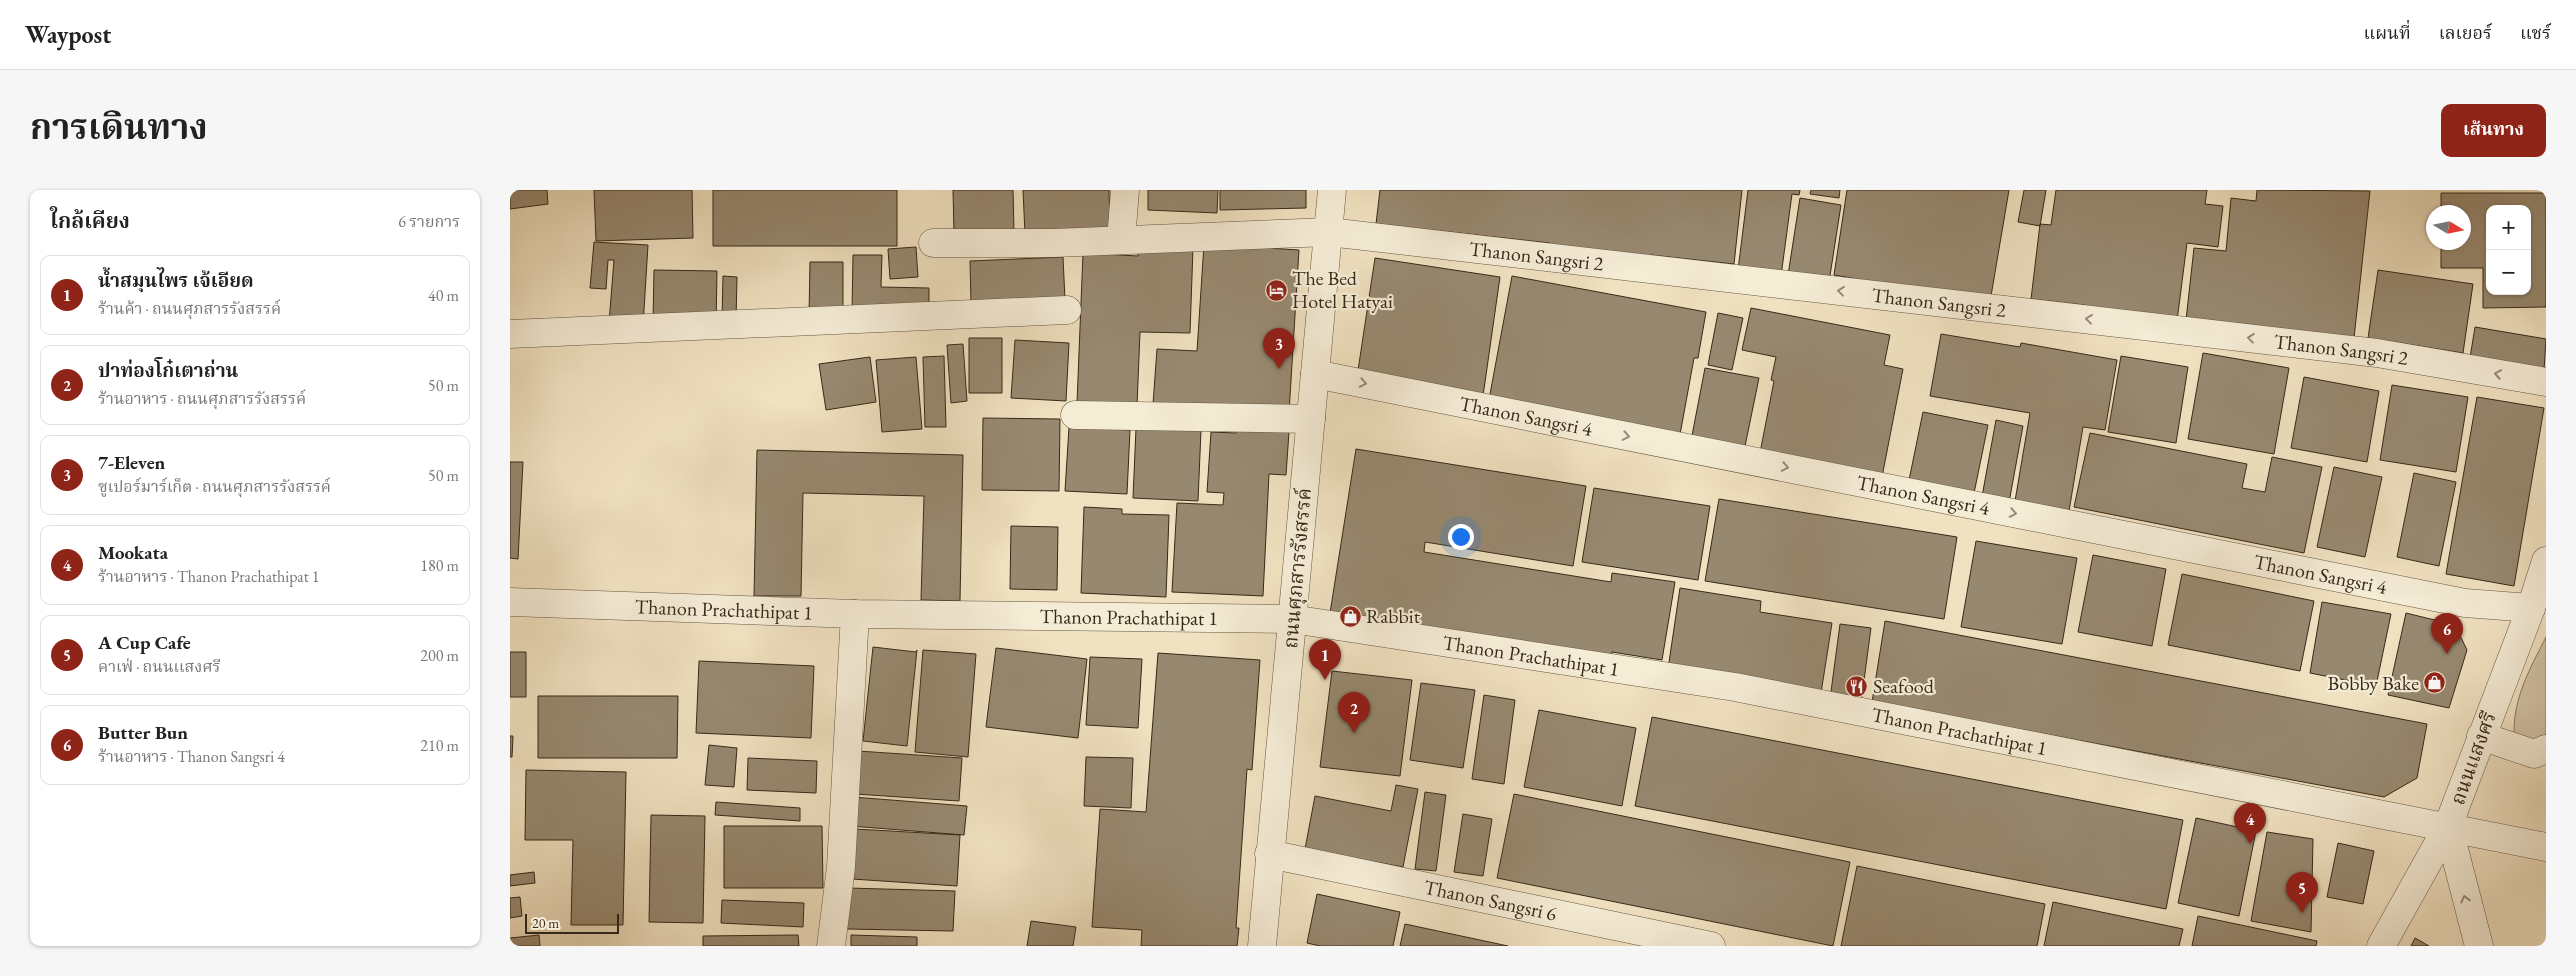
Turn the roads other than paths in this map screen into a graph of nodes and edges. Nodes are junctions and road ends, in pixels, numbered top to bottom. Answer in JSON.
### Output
{"nodes":[{"id":1,"x":1125,"y":190,"type":"edge"},
{"id":2,"x":1332,"y":190,"type":"edge"},
{"id":3,"x":1329,"y":232,"type":"junction"},
{"id":4,"x":1121,"y":240,"type":"junction"},
{"id":5,"x":933,"y":243,"type":"dead end"},
{"id":6,"x":1067,"y":310,"type":"dead end"},
{"id":7,"x":510,"y":334,"type":"edge"},
{"id":8,"x":1315,"y":374,"type":"junction"},
{"id":9,"x":2546,"y":382,"type":"edge"},
{"id":10,"x":1075,"y":415,"type":"dead end"},
{"id":11,"x":1311,"y":419,"type":"junction"},
{"id":12,"x":2546,"y":561,"type":"edge"},
{"id":13,"x":510,"y":602,"type":"edge"},
{"id":14,"x":2531,"y":608,"type":"junction"},
{"id":15,"x":855,"y":614,"type":"junction"},
{"id":16,"x":1292,"y":619,"type":"junction"},
{"id":17,"x":2481,"y":736,"type":"junction"},
{"id":18,"x":2546,"y":749,"type":"edge"},
{"id":19,"x":2448,"y":826,"type":"junction"},
{"id":20,"x":2546,"y":846,"type":"edge"},
{"id":21,"x":1269,"y":854,"type":"junction"},
{"id":22,"x":831,"y":946,"type":"edge"},
{"id":23,"x":1262,"y":946,"type":"edge"},
{"id":24,"x":1711,"y":946,"type":"edge"},
{"id":25,"x":2381,"y":946,"type":"edge"},
{"id":26,"x":2479,"y":946,"type":"edge"}],
"edges":[{"from":1,"to":4,"type":"street"},
{"from":2,"to":3,"type":"street","name":"ถนนศุภสารรังสรรค์"},
{"from":3,"to":4,"type":"street","name":"Thanon Sangsri 2"},
{"from":3,"to":8,"type":"street","name":"ถนนศุภสารรังสรรค์"},
{"from":9,"to":3,"type":"street","name":"Thanon Sangsri 2","one_way":true},
{"from":4,"to":5,"type":"street","name":"Thanon Sangsri 2"},
{"from":6,"to":7,"type":"street"},
{"from":8,"to":11,"type":"street","name":"ถนนศุภสารรังสรรค์"},
{"from":8,"to":14,"type":"street","name":"Thanon Sangsri 4","one_way":true},
{"from":10,"to":11,"type":"street"},
{"from":11,"to":16,"type":"street","name":"ถนนศุภสารรังสรรค์"},
{"from":12,"to":14,"type":"street","name":"ถนนเเสงศรี"},
{"from":13,"to":15,"type":"street","name":"Thanon Prachathipat 1"},
{"from":14,"to":17,"type":"street","name":"ถนนเเสงศรี"},
{"from":15,"to":16,"type":"street","name":"Thanon Prachathipat 1"},
{"from":15,"to":22,"type":"street"},
{"from":16,"to":19,"type":"street","name":"Thanon Prachathipat 1"},
{"from":16,"to":21,"type":"street","name":"ถนนศุภสารรังสรรค์"},
{"from":17,"to":18,"type":"street"},
{"from":17,"to":19,"type":"street","name":"ถนนเเสงศรี"},
{"from":19,"to":20,"type":"street","name":"Thanon Prachathipat 1"},
{"from":19,"to":25,"type":"street","name":"ถนนเเสงศรี"},
{"from":26,"to":19,"type":"street","one_way":true},
{"from":21,"to":23,"type":"street","name":"ถนนศุภสารรังสรรค์"},
{"from":21,"to":24,"type":"street","name":"Thanon Sangsri 6"}]}
